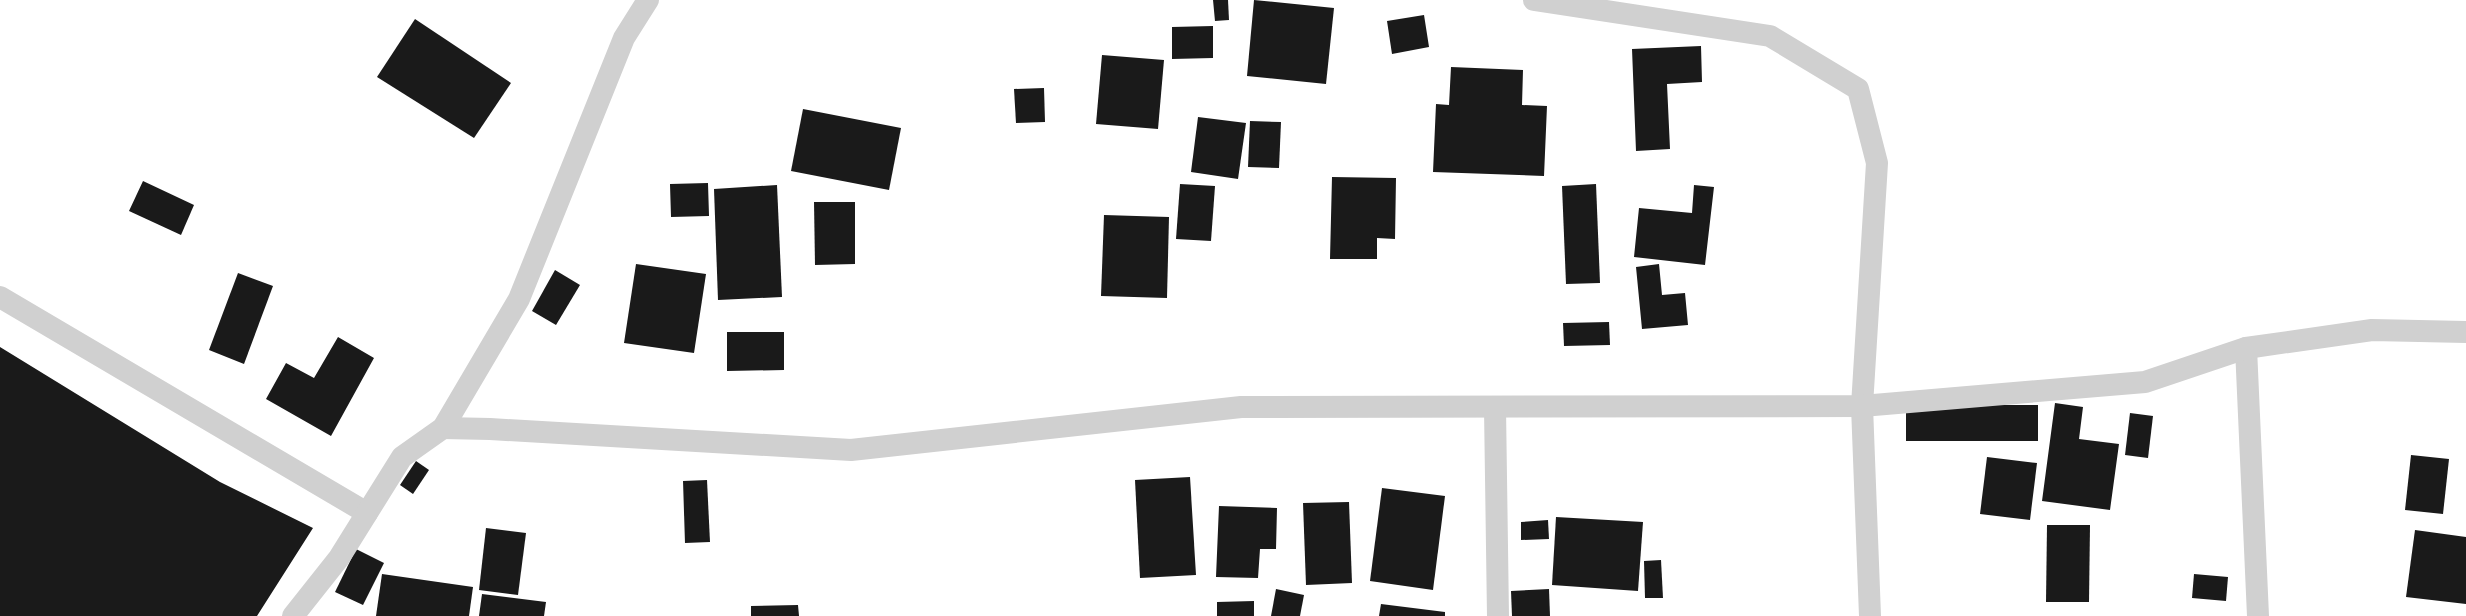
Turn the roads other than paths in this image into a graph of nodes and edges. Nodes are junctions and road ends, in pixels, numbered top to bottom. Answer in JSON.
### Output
{"nodes":[{"id":1,"x":648,"y":0,"type":"edge"},
{"id":2,"x":1534,"y":0,"type":"edge"},
{"id":3,"x":0,"y":297,"type":"edge"},
{"id":4,"x":2466,"y":332,"type":"edge"},
{"id":5,"x":2246,"y":348,"type":"junction"},
{"id":6,"x":1862,"y":406,"type":"junction"},
{"id":7,"x":1495,"y":408,"type":"junction"},
{"id":8,"x":443,"y":428,"type":"junction"},
{"id":9,"x":367,"y":513,"type":"junction"},
{"id":10,"x":293,"y":616,"type":"edge"},
{"id":11,"x":1498,"y":616,"type":"edge"},
{"id":12,"x":1870,"y":616,"type":"edge"},
{"id":13,"x":2258,"y":616,"type":"edge"}],
"edges":[{"from":1,"to":8,"type":"street"},
{"from":2,"to":6,"type":"street"},
{"from":3,"to":9,"type":"street"},
{"from":4,"to":5,"type":"street"},
{"from":5,"to":6,"type":"street"},
{"from":5,"to":13,"type":"street"},
{"from":6,"to":7,"type":"street"},
{"from":6,"to":12,"type":"street"},
{"from":7,"to":8,"type":"street"},
{"from":7,"to":11,"type":"street"},
{"from":8,"to":9,"type":"street"},
{"from":9,"to":10,"type":"street"}]}
